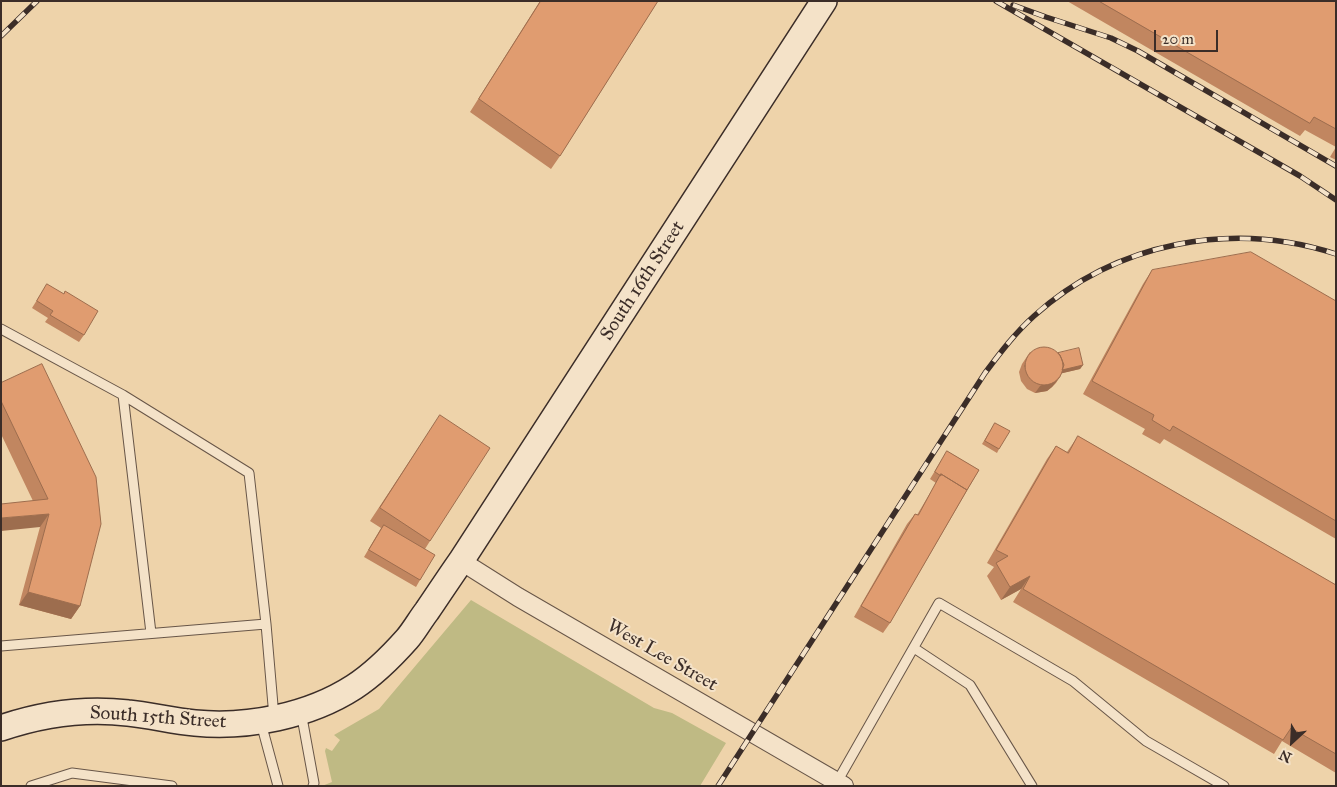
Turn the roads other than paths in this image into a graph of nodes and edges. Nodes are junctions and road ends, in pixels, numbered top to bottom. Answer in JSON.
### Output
{"nodes":[{"id":1,"x":824,"y":1,"type":"edge"},
{"id":2,"x":1,"y":329,"type":"edge"},
{"id":3,"x":123,"y":395,"type":"junction"},
{"id":4,"x":461,"y":561,"type":"junction"},
{"id":5,"x":266,"y":624,"type":"junction"},
{"id":6,"x":151,"y":633,"type":"junction"},
{"id":7,"x":1,"y":646,"type":"edge"},
{"id":8,"x":914,"y":648,"type":"junction"},
{"id":9,"x":301,"y":712,"type":"junction"},
{"id":10,"x":267,"y":719,"type":"junction"},
{"id":11,"x":1,"y":728,"type":"edge"},
{"id":12,"x":111,"y":782,"type":"edge"},
{"id":13,"x":840,"y":784,"type":"edge"},
{"id":14,"x":31,"y":786,"type":"edge"},
{"id":15,"x":172,"y":786,"type":"edge"},
{"id":16,"x":278,"y":786,"type":"edge"},
{"id":17,"x":313,"y":786,"type":"edge"},
{"id":18,"x":1032,"y":786,"type":"edge"},
{"id":19,"x":1224,"y":786,"type":"edge"}],
"edges":[{"from":1,"to":4,"type":"street","name":"South 16th Street"},
{"from":2,"to":3,"type":"lane"},
{"from":3,"to":5,"type":"lane"},
{"from":3,"to":6,"type":"lane"},
{"from":4,"to":9,"type":"street","name":"South 15th Street"},
{"from":4,"to":13,"type":"street","name":"West Lee Street"},
{"from":5,"to":6,"type":"lane"},
{"from":5,"to":10,"type":"lane"},
{"from":6,"to":7,"type":"lane"},
{"from":8,"to":13,"type":"lane"},
{"from":8,"to":18,"type":"lane"},
{"from":8,"to":19,"type":"lane"},
{"from":9,"to":10,"type":"street","name":"South 15th Street"},
{"from":9,"to":17,"type":"lane"},
{"from":10,"to":11,"type":"street","name":"South 15th Street"},
{"from":10,"to":16,"type":"lane"},
{"from":12,"to":14,"type":"lane"},
{"from":12,"to":15,"type":"lane"}]}
